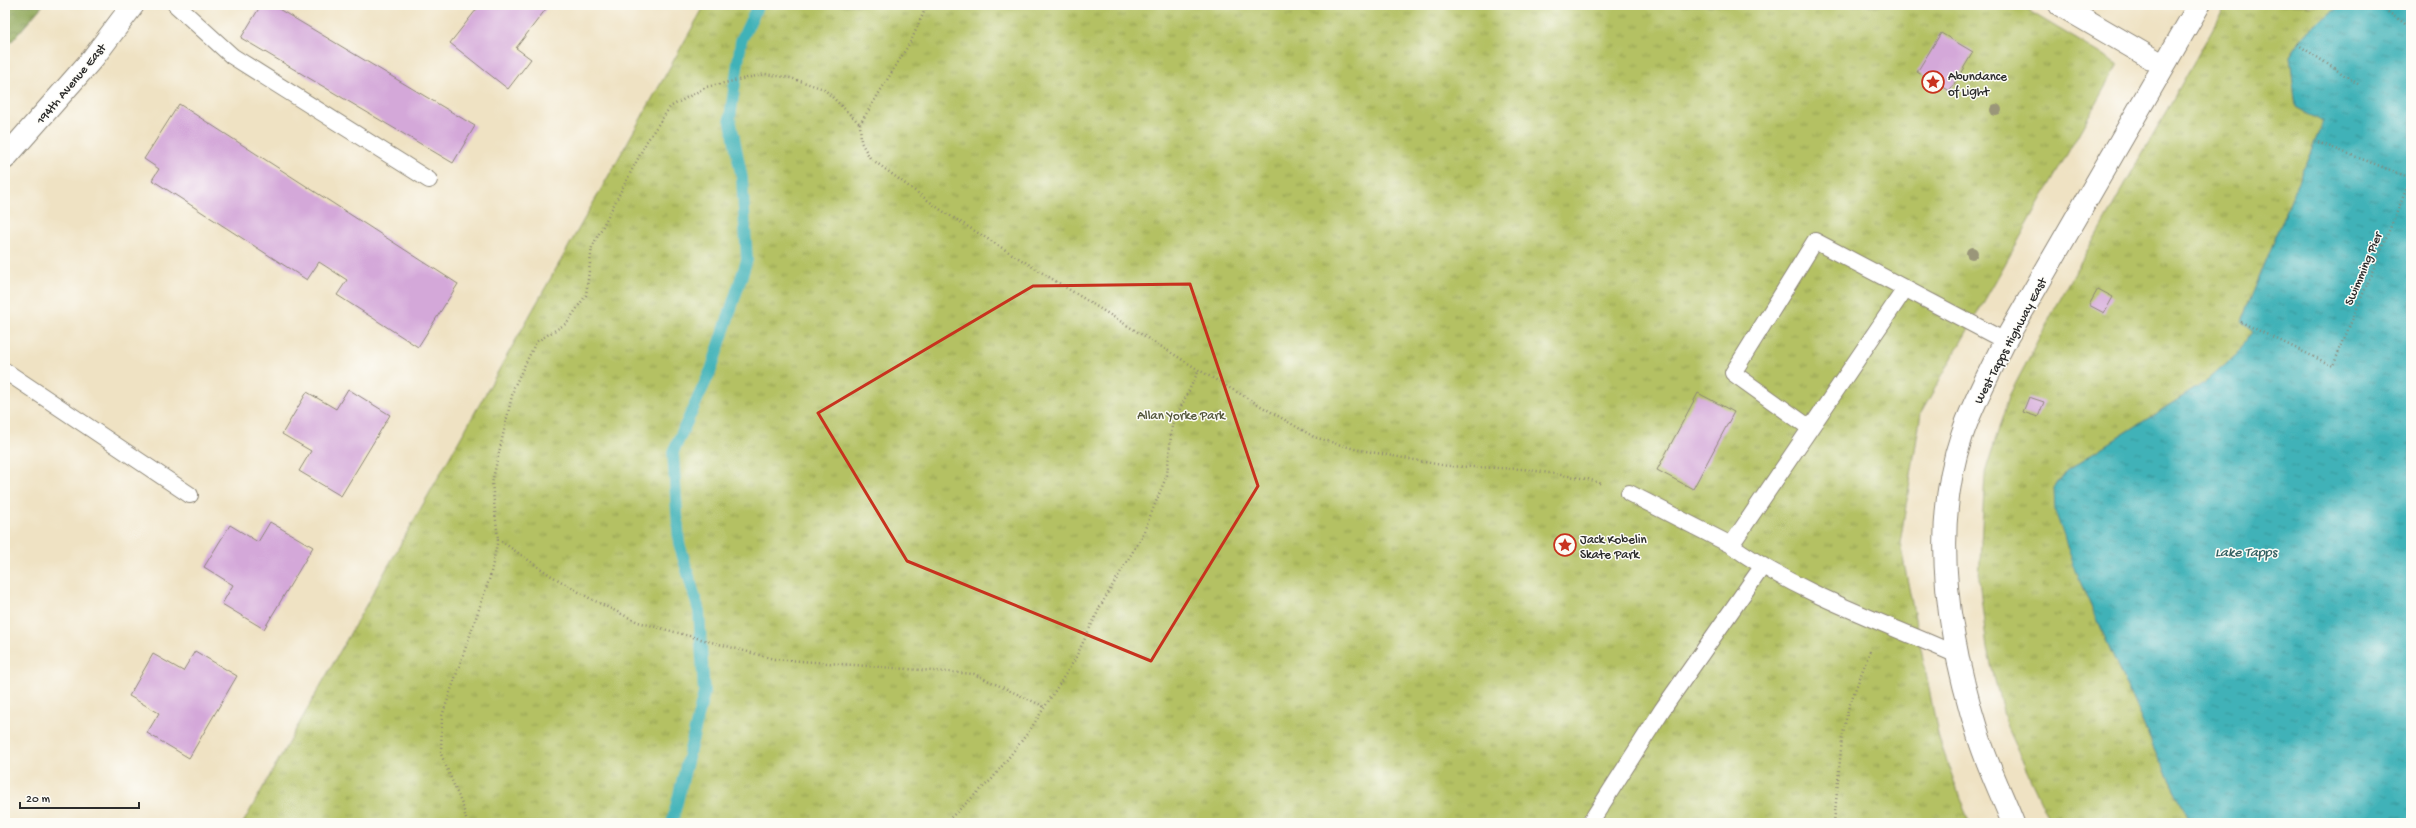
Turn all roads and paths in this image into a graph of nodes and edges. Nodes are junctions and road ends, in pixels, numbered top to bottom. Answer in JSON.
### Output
{"nodes":[{"id":1,"x":133,"y":5,"type":"edge"},
{"id":2,"x":176,"y":5,"type":"edge"},
{"id":3,"x":927,"y":5,"type":"edge"},
{"id":4,"x":2060,"y":5,"type":"edge"},
{"id":5,"x":2199,"y":5,"type":"edge"},
{"id":6,"x":2378,"y":5,"type":"edge"},
{"id":7,"x":2411,"y":28,"type":"edge"},
{"id":8,"x":2297,"y":44,"type":"dead end"},
{"id":9,"x":2164,"y":65,"type":"junction"},
{"id":10,"x":2358,"y":84,"type":"dead end"},
{"id":11,"x":860,"y":124,"type":"junction"},
{"id":12,"x":2315,"y":141,"type":"dead end"},
{"id":13,"x":5,"y":158,"type":"edge"},
{"id":14,"x":430,"y":180,"type":"dead end"},
{"id":15,"x":1905,"y":289,"type":"junction"},
{"id":16,"x":2241,"y":322,"type":"dead end"},
{"id":17,"x":2005,"y":341,"type":"junction"},
{"id":18,"x":1199,"y":370,"type":"junction"},
{"id":19,"x":5,"y":371,"type":"edge"},
{"id":20,"x":1810,"y":428,"type":"junction"},
{"id":21,"x":1629,"y":493,"type":"joint"},
{"id":22,"x":190,"y":495,"type":"dead end"},
{"id":23,"x":498,"y":539,"type":"junction"},
{"id":24,"x":1731,"y":545,"type":"junction"},
{"id":25,"x":1762,"y":567,"type":"junction"},
{"id":26,"x":1881,"y":622,"type":"junction"},
{"id":27,"x":1957,"y":655,"type":"junction"},
{"id":28,"x":1045,"y":707,"type":"junction"},
{"id":29,"x":467,"y":823,"type":"edge"},
{"id":30,"x":946,"y":823,"type":"edge"},
{"id":31,"x":1590,"y":823,"type":"edge"},
{"id":32,"x":1834,"y":823,"type":"edge"},
{"id":33,"x":2013,"y":823,"type":"edge"}],
"edges":[{"from":1,"to":13,"type":"street","name":"194th Avenue East"},
{"from":2,"to":14,"type":"lane"},
{"from":3,"to":11,"type":"path"},
{"from":4,"to":9,"type":"street"},
{"from":5,"to":9,"type":"street","name":"West Tapps Highway East"},
{"from":6,"to":7,"type":"path"},
{"from":8,"to":10,"type":"path"},
{"from":9,"to":17,"type":"street","name":"West Tapps Highway East"},
{"from":11,"to":18,"type":"path"},
{"from":11,"to":23,"type":"path"},
{"from":12,"to":16,"type":"path","name":"Swimming Pier"},
{"from":15,"to":17,"type":"lane"},
{"from":15,"to":20,"type":"lane"},
{"from":15,"to":20,"type":"lane"},
{"from":17,"to":27,"type":"street","name":"West Tapps Highway East"},
{"from":18,"to":21,"type":"path"},
{"from":18,"to":28,"type":"path"},
{"from":19,"to":22,"type":"lane"},
{"from":20,"to":24,"type":"lane"},
{"from":21,"to":24,"type":"lane"},
{"from":23,"to":28,"type":"path"},
{"from":23,"to":29,"type":"path"},
{"from":24,"to":25,"type":"lane"},
{"from":25,"to":26,"type":"lane"},
{"from":25,"to":31,"type":"lane"},
{"from":26,"to":27,"type":"lane"},
{"from":26,"to":32,"type":"path"},
{"from":27,"to":33,"type":"street","name":"West Tapps Highway East"},
{"from":28,"to":30,"type":"path"}]}
